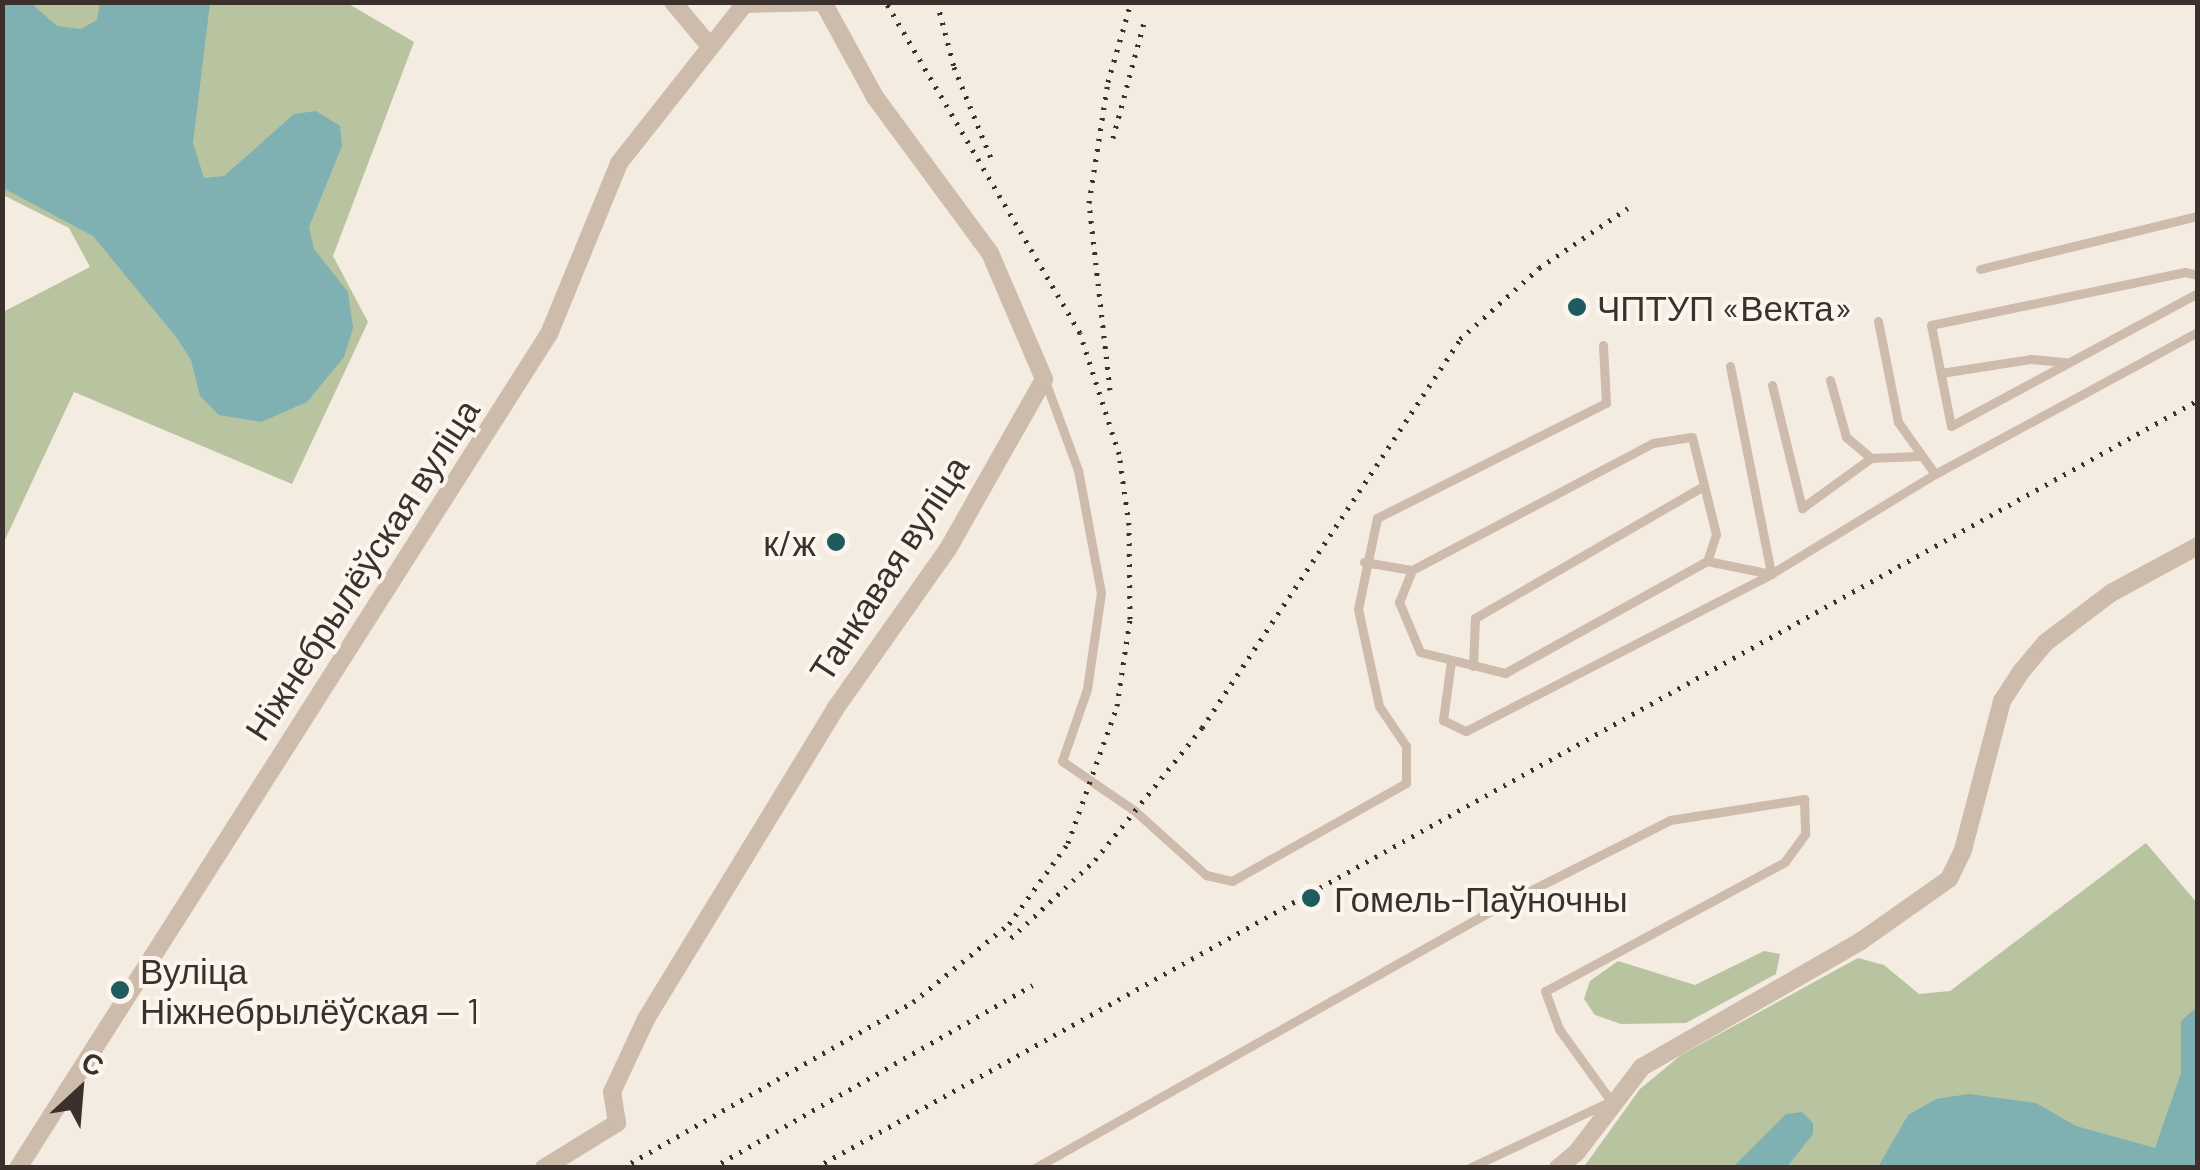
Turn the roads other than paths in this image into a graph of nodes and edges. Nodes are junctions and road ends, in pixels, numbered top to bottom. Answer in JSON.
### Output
{"nodes":[{"id":1,"x":673,"y":2,"type":"edge"},
{"id":2,"x":824,"y":4,"type":"edge"},
{"id":3,"x":743,"y":6,"type":"edge"},
{"id":4,"x":708,"y":44,"type":"junction"},
{"id":5,"x":2198,"y":216,"type":"edge"},
{"id":6,"x":1980,"y":269,"type":"dead end"},
{"id":7,"x":2198,"y":275,"type":"edge"},
{"id":8,"x":2198,"y":293,"type":"edge"},
{"id":9,"x":1878,"y":320,"type":"dead end"},
{"id":10,"x":2198,"y":332,"type":"edge"},
{"id":11,"x":1603,"y":345,"type":"dead end"},
{"id":12,"x":2068,"y":362,"type":"junction"},
{"id":13,"x":1730,"y":366,"type":"dead end"},
{"id":14,"x":1940,"y":373,"type":"junction"},
{"id":15,"x":1044,"y":379,"type":"junction"},
{"id":16,"x":1830,"y":380,"type":"dead end"},
{"id":17,"x":1772,"y":386,"type":"dead end"},
{"id":18,"x":1919,"y":456,"type":"junction"},
{"id":19,"x":1872,"y":458,"type":"junction"},
{"id":20,"x":1935,"y":474,"type":"junction"},
{"id":21,"x":1704,"y":486,"type":"junction"},
{"id":22,"x":2198,"y":546,"type":"edge"},
{"id":23,"x":1707,"y":560,"type":"junction"},
{"id":24,"x":1364,"y":562,"type":"junction"},
{"id":25,"x":1412,"y":570,"type":"junction"},
{"id":26,"x":1771,"y":574,"type":"junction"},
{"id":27,"x":1452,"y":661,"type":"junction"},
{"id":28,"x":1473,"y":666,"type":"junction"},
{"id":29,"x":1611,"y":1101,"type":"junction"},
{"id":30,"x":18,"y":1168,"type":"edge"},
{"id":31,"x":544,"y":1168,"type":"edge"},
{"id":32,"x":1035,"y":1168,"type":"edge"},
{"id":33,"x":1469,"y":1168,"type":"edge"},
{"id":34,"x":1558,"y":1168,"type":"edge"}],
"edges":[{"from":1,"to":4,"type":"street"},
{"from":2,"to":3,"type":"lane"},
{"from":2,"to":15,"type":"street"},
{"from":3,"to":4,"type":"street","name":"Ніжнебрылёўская вуліца"},
{"from":4,"to":30,"type":"street","name":"Ніжнебрылёўская вуліца"},
{"from":5,"to":6,"type":"lane"},
{"from":7,"to":14,"type":"lane"},
{"from":8,"to":12,"type":"lane"},
{"from":9,"to":18,"type":"lane"},
{"from":10,"to":20,"type":"lane"},
{"from":11,"to":24,"type":"lane"},
{"from":12,"to":14,"type":"lane"},
{"from":12,"to":14,"type":"lane"},
{"from":13,"to":26,"type":"lane"},
{"from":15,"to":24,"type":"lane"},
{"from":15,"to":31,"type":"street","name":"Танкавая вуліца"},
{"from":16,"to":19,"type":"lane"},
{"from":17,"to":19,"type":"lane"},
{"from":18,"to":19,"type":"lane"},
{"from":18,"to":20,"type":"lane"},
{"from":20,"to":26,"type":"lane"},
{"from":21,"to":23,"type":"lane"},
{"from":21,"to":25,"type":"lane"},
{"from":21,"to":28,"type":"lane"},
{"from":22,"to":29,"type":"street"},
{"from":23,"to":26,"type":"lane"},
{"from":23,"to":28,"type":"lane"},
{"from":24,"to":25,"type":"lane"},
{"from":25,"to":27,"type":"lane"},
{"from":26,"to":27,"type":"lane"},
{"from":27,"to":28,"type":"lane"},
{"from":29,"to":32,"type":"lane"},
{"from":29,"to":33,"type":"lane"},
{"from":29,"to":34,"type":"street"}]}
